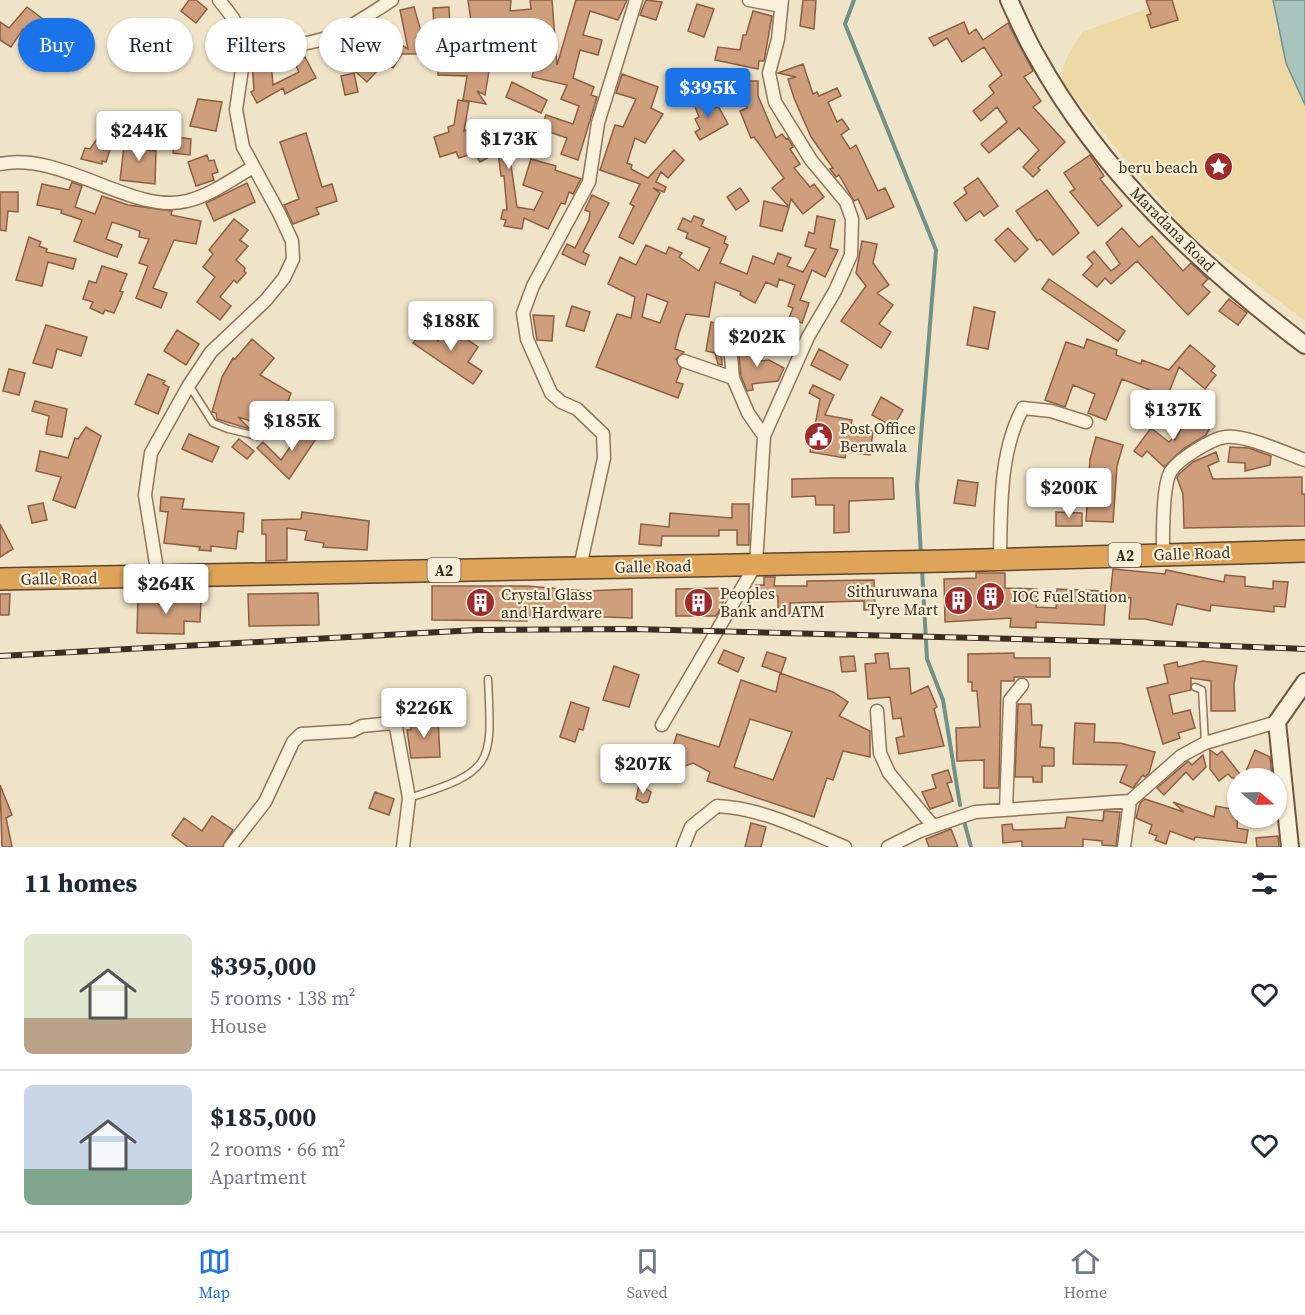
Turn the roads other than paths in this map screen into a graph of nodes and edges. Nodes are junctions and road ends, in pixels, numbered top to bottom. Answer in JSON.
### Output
{"nodes":[{"id":1,"x":219,"y":0,"type":"edge"},
{"id":2,"x":392,"y":0,"type":"edge"},
{"id":3,"x":636,"y":0,"type":"edge"},
{"id":4,"x":749,"y":0,"type":"edge"},
{"id":5,"x":1009,"y":0,"type":"edge"},
{"id":6,"x":782,"y":3,"type":"edge"},
{"id":7,"x":232,"y":18,"type":"edge"},
{"id":8,"x":307,"y":42,"type":"edge"},
{"id":9,"x":241,"y":72,"type":"edge"},
{"id":10,"x":0,"y":164,"type":"edge"},
{"id":11,"x":253,"y":167,"type":"junction"},
{"id":12,"x":728,"y":325,"type":"dead end"},
{"id":13,"x":1305,"y":345,"type":"edge"},
{"id":14,"x":684,"y":362,"type":"dead end"},
{"id":15,"x":732,"y":378,"type":"junction"},
{"id":16,"x":189,"y":385,"type":"junction"},
{"id":17,"x":281,"y":419,"type":"dead end"},
{"id":18,"x":1086,"y":422,"type":"dead end"},
{"id":19,"x":764,"y":436,"type":"junction"},
{"id":20,"x":1305,"y":460,"type":"edge"},
{"id":21,"x":1305,"y":551,"type":"edge"},
{"id":22,"x":1163,"y":554,"type":"junction"},
{"id":23,"x":1000,"y":559,"type":"junction"},
{"id":24,"x":756,"y":564,"type":"junction"},
{"id":25,"x":580,"y":567,"type":"junction"},
{"id":26,"x":158,"y":576,"type":"junction"},
{"id":27,"x":0,"y":579,"type":"edge"},
{"id":28,"x":488,"y":678,"type":"dead end"},
{"id":29,"x":1304,"y":684,"type":"edge"},
{"id":30,"x":1022,"y":685,"type":"dead end"},
{"id":31,"x":1195,"y":687,"type":"dead end"},
{"id":32,"x":877,"y":711,"type":"dead end"},
{"id":33,"x":1278,"y":722,"type":"junction"},
{"id":34,"x":662,"y":725,"type":"dead end"},
{"id":35,"x":1205,"y":743,"type":"junction"},
{"id":36,"x":410,"y":798,"type":"junction"},
{"id":37,"x":1130,"y":801,"type":"junction"},
{"id":38,"x":1006,"y":810,"type":"junction"},
{"id":39,"x":933,"y":826,"type":"junction"},
{"id":40,"x":230,"y":847,"type":"edge"},
{"id":41,"x":403,"y":847,"type":"edge"},
{"id":42,"x":683,"y":847,"type":"edge"},
{"id":43,"x":845,"y":847,"type":"edge"},
{"id":44,"x":888,"y":847,"type":"edge"},
{"id":45,"x":1124,"y":847,"type":"edge"},
{"id":46,"x":1290,"y":847,"type":"edge"}],
"edges":[{"from":1,"to":7,"type":"street"},
{"from":2,"to":8,"type":"street"},
{"from":3,"to":25,"type":"street"},
{"from":4,"to":6,"type":"street"},
{"from":5,"to":13,"type":"street","name":"Maradana Road"},
{"from":6,"to":19,"type":"street"},
{"from":9,"to":11,"type":"street"},
{"from":10,"to":11,"type":"street"},
{"from":11,"to":16,"type":"street"},
{"from":12,"to":15,"type":"street"},
{"from":14,"to":15,"type":"street"},
{"from":15,"to":19,"type":"street"},
{"from":16,"to":17,"type":"lane"},
{"from":16,"to":26,"type":"street"},
{"from":18,"to":23,"type":"street"},
{"from":19,"to":24,"type":"street"},
{"from":20,"to":22,"type":"street"},
{"from":21,"to":22,"type":"highway","name":"Galle Road","number":"A2"},
{"from":22,"to":23,"type":"highway","name":"Galle Road","number":"A2"},
{"from":23,"to":24,"type":"highway","name":"Galle Road","number":"A2"},
{"from":24,"to":25,"type":"highway","name":"Galle Road","number":"A2"},
{"from":24,"to":34,"type":"street"},
{"from":25,"to":26,"type":"highway","name":"Galle Road","number":"A2"},
{"from":26,"to":27,"type":"highway","name":"Galle Road","number":"A2"},
{"from":28,"to":36,"type":"lane"},
{"from":29,"to":33,"type":"street"},
{"from":30,"to":38,"type":"street"},
{"from":31,"to":35,"type":"lane"},
{"from":32,"to":39,"type":"street"},
{"from":33,"to":35,"type":"street"},
{"from":33,"to":46,"type":"street"},
{"from":35,"to":37,"type":"street"},
{"from":36,"to":40,"type":"street"},
{"from":36,"to":41,"type":"street"},
{"from":37,"to":38,"type":"street"},
{"from":37,"to":45,"type":"street"},
{"from":38,"to":39,"type":"street"},
{"from":39,"to":44,"type":"street"},
{"from":42,"to":43,"type":"street"}]}
